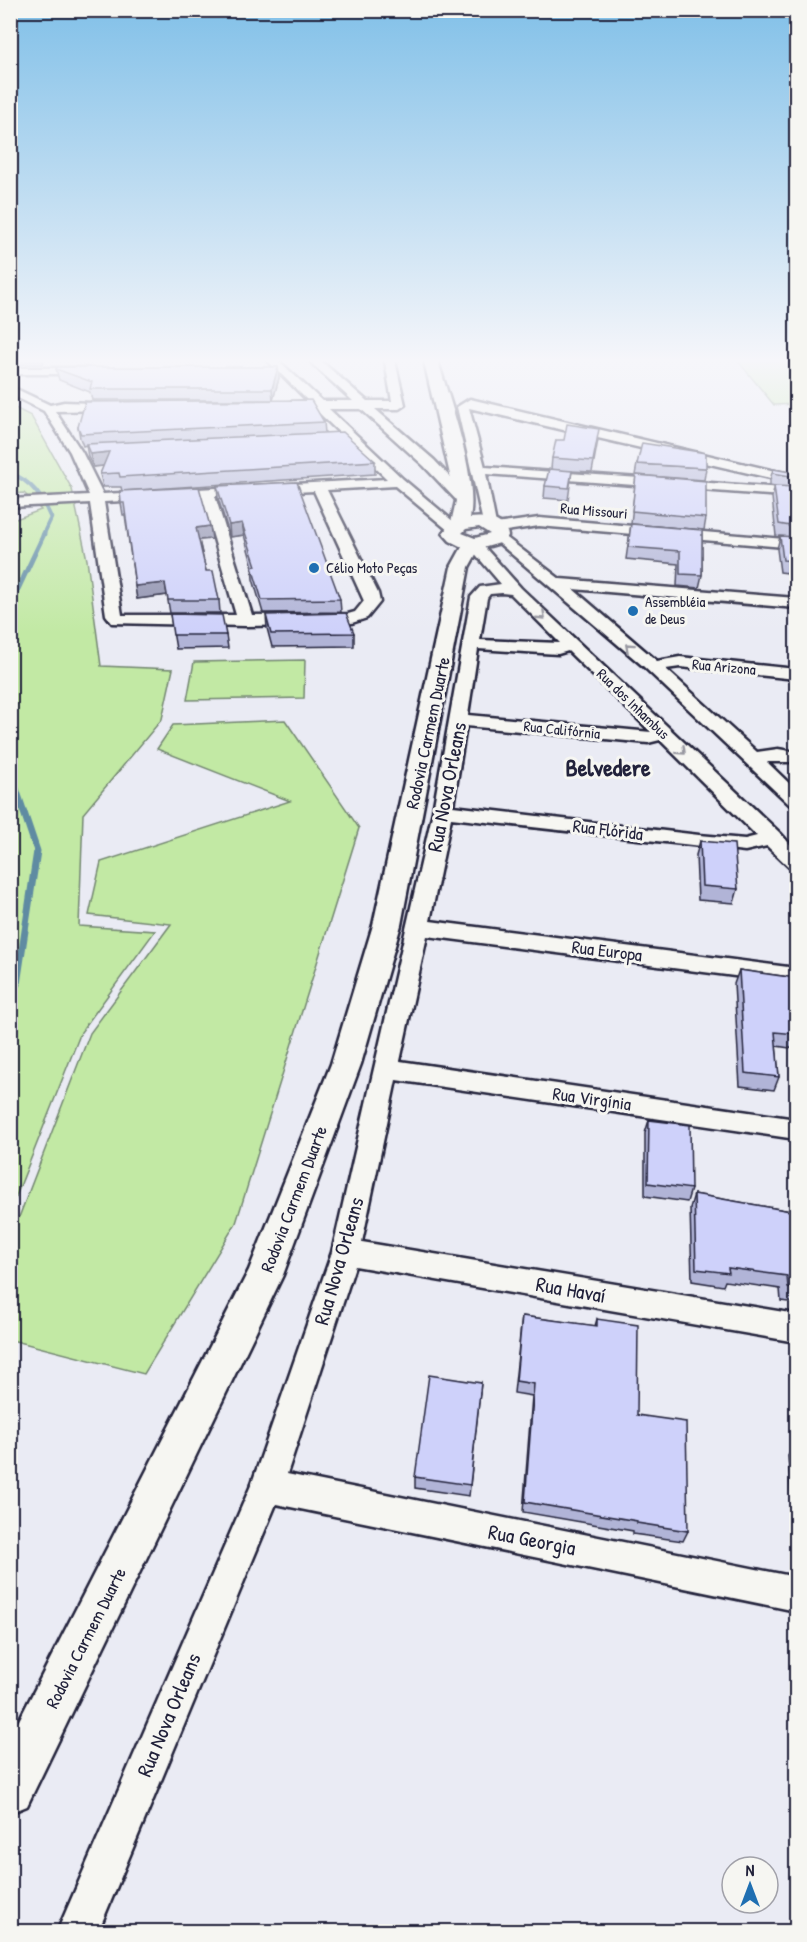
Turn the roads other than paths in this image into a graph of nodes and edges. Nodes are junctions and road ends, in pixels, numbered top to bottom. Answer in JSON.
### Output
{"nodes":[{"id":1,"x":82,"y":452,"type":"edge"},
{"id":2,"x":368,"y":452,"type":"edge"},
{"id":3,"x":416,"y":452,"type":"edge"},
{"id":4,"x":455,"y":452,"type":"edge"},
{"id":5,"x":474,"y":452,"type":"edge"},
{"id":6,"x":679,"y":452,"type":"edge"},
{"id":7,"x":479,"y":470,"type":"junction"},
{"id":8,"x":796,"y":480,"type":"edge"},
{"id":9,"x":399,"y":482,"type":"junction"},
{"id":10,"x":319,"y":486,"type":"junction"},
{"id":11,"x":207,"y":491,"type":"junction"},
{"id":12,"x":796,"y":493,"type":"edge"},
{"id":13,"x":97,"y":496,"type":"junction"},
{"id":14,"x":465,"y":501,"type":"junction"},
{"id":15,"x":12,"y":503,"type":"edge"},
{"id":16,"x":491,"y":528,"type":"junction"},
{"id":17,"x":461,"y":540,"type":"junction"},
{"id":18,"x":796,"y":544,"type":"edge"},
{"id":19,"x":542,"y":571,"type":"junction"},
{"id":20,"x":557,"y":583,"type":"junction"},
{"id":21,"x":501,"y":586,"type":"junction"},
{"id":22,"x":796,"y":603,"type":"edge"},
{"id":23,"x":246,"y":621,"type":"junction"},
{"id":24,"x":471,"y":644,"type":"junction"},
{"id":25,"x":572,"y":644,"type":"junction"},
{"id":26,"x":651,"y":667,"type":"junction"},
{"id":27,"x":796,"y":674,"type":"edge"},
{"id":28,"x":460,"y":720,"type":"junction"},
{"id":29,"x":664,"y":734,"type":"junction"},
{"id":30,"x":796,"y":757,"type":"edge"},
{"id":31,"x":754,"y":758,"type":"junction"},
{"id":32,"x":796,"y":800,"type":"edge"},
{"id":33,"x":443,"y":811,"type":"junction"},
{"id":34,"x":773,"y":838,"type":"junction"},
{"id":35,"x":796,"y":862,"type":"edge"},
{"id":36,"x":418,"y":927,"type":"junction"},
{"id":37,"x":796,"y":976,"type":"edge"},
{"id":38,"x":388,"y":1069,"type":"junction"},
{"id":39,"x":796,"y":1129,"type":"edge"},
{"id":40,"x":346,"y":1252,"type":"junction"},
{"id":41,"x":796,"y":1328,"type":"edge"},
{"id":42,"x":267,"y":1486,"type":"junction"},
{"id":43,"x":796,"y":1594,"type":"edge"},
{"id":44,"x":10,"y":1789,"type":"edge"},
{"id":45,"x":77,"y":1932,"type":"edge"}],
"edges":[{"from":1,"to":13,"type":"street"},
{"from":2,"to":9,"type":"street","name":"Rua dos Inhambus"},
{"from":3,"to":14,"type":"street"},
{"from":4,"to":14,"type":"street","name":"Rodovia Carmem Duarte"},
{"from":5,"to":7,"type":"street"},
{"from":6,"to":8,"type":"street"},
{"from":7,"to":12,"type":"street"},
{"from":7,"to":16,"type":"street"},
{"from":9,"to":10,"type":"street"},
{"from":9,"to":17,"type":"street","name":"Rua dos Inhambus"},
{"from":10,"to":11,"type":"street"},
{"from":10,"to":23,"type":"street"},
{"from":11,"to":13,"type":"street"},
{"from":11,"to":23,"type":"street"},
{"from":13,"to":15,"type":"street"},
{"from":13,"to":23,"type":"street"},
{"from":14,"to":16,"type":"street","name":"Rodovia Carmem Duarte"},
{"from":14,"to":17,"type":"street","name":"Rodovia Carmem Duarte"},
{"from":16,"to":17,"type":"street"},
{"from":16,"to":18,"type":"street","name":"Rua Missouri"},
{"from":16,"to":19,"type":"street"},
{"from":17,"to":21,"type":"street","name":"Rua dos Inhambus"},
{"from":17,"to":44,"type":"street","name":"Rodovia Carmem Duarte"},
{"from":19,"to":20,"type":"street"},
{"from":19,"to":21,"type":"street"},
{"from":20,"to":22,"type":"street"},
{"from":26,"to":20,"type":"street","one_way":true},
{"from":21,"to":24,"type":"street","name":"Rua Nova Orleans"},
{"from":21,"to":25,"type":"street","name":"Rua dos Inhambus","one_way":true},
{"from":24,"to":25,"type":"street"},
{"from":24,"to":28,"type":"street","name":"Rua Nova Orleans"},
{"from":25,"to":29,"type":"street","name":"Rua dos Inhambus"},
{"from":26,"to":27,"type":"street","name":"Rua Arizona"},
{"from":26,"to":31,"type":"street"},
{"from":28,"to":29,"type":"street","name":"Rua Califórnia"},
{"from":28,"to":33,"type":"street","name":"Rua Nova Orleans"},
{"from":29,"to":34,"type":"street","name":"Rua dos Inhambus","one_way":true},
{"from":30,"to":31,"type":"street"},
{"from":31,"to":32,"type":"street"},
{"from":33,"to":34,"type":"street","name":"Rua Flórida"},
{"from":33,"to":36,"type":"street","name":"Rua Nova Orleans"},
{"from":34,"to":35,"type":"street","name":"Rua dos Inhambus"},
{"from":36,"to":37,"type":"street","name":"Rua Europa"},
{"from":36,"to":38,"type":"street","name":"Rua Nova Orleans"},
{"from":38,"to":39,"type":"street","name":"Rua Virgínia"},
{"from":38,"to":40,"type":"street","name":"Rua Nova Orleans"},
{"from":40,"to":41,"type":"street","name":"Rua Havaí"},
{"from":40,"to":42,"type":"street","name":"Rua Nova Orleans"},
{"from":42,"to":43,"type":"street","name":"Rua Georgia"},
{"from":42,"to":45,"type":"street","name":"Rua Nova Orleans"}]}
